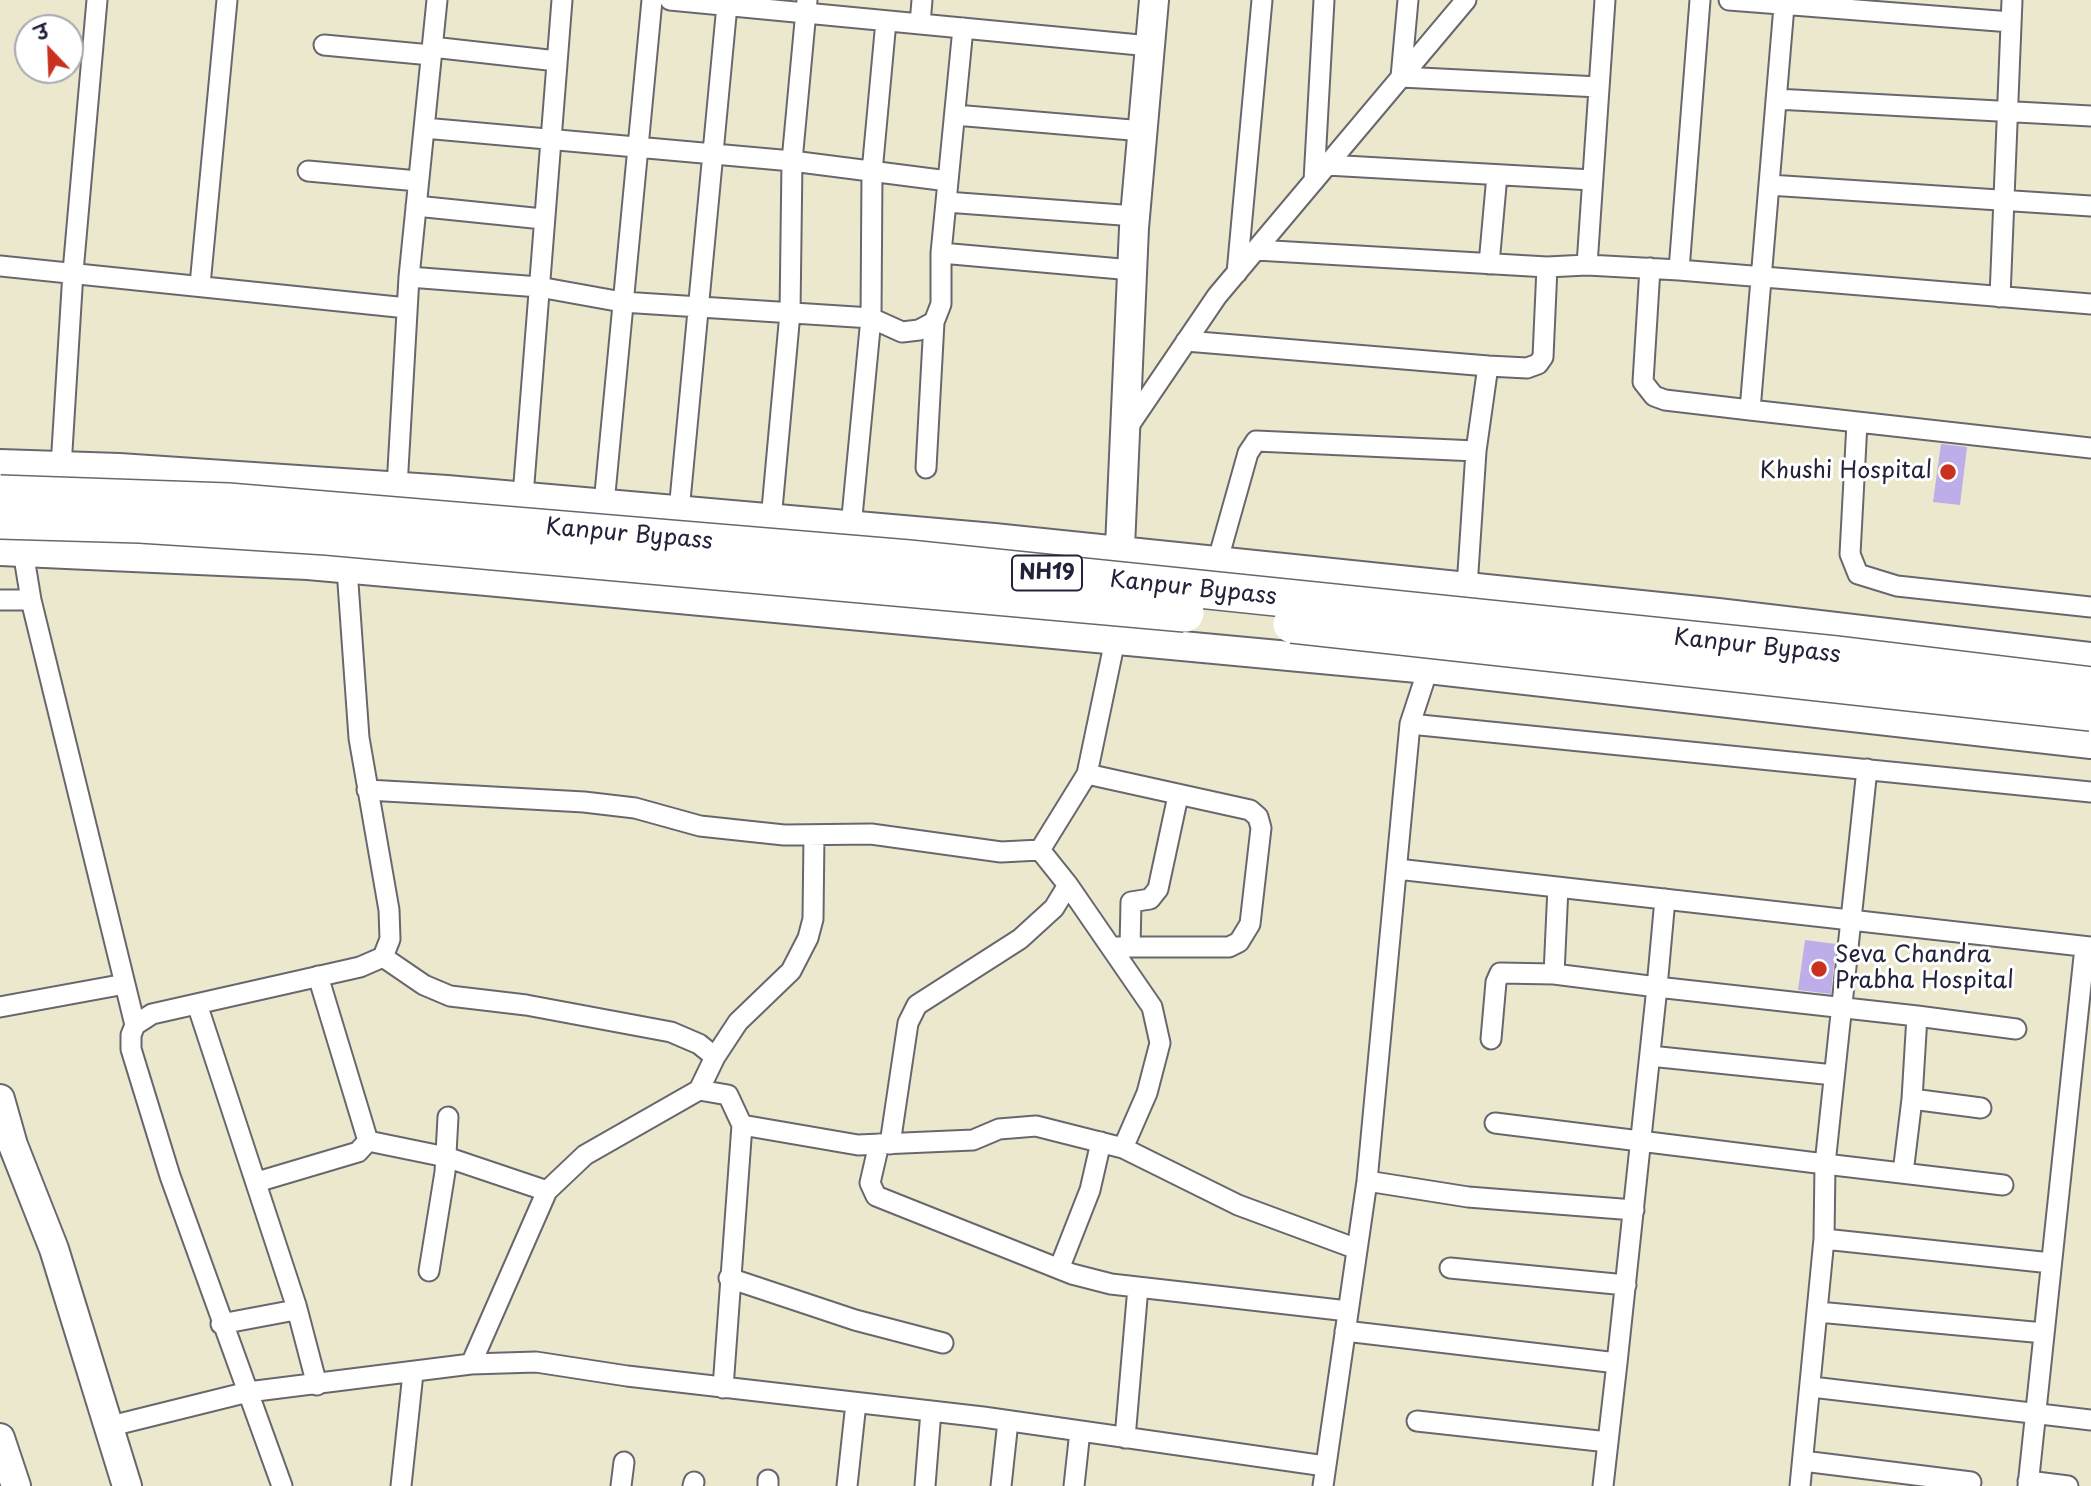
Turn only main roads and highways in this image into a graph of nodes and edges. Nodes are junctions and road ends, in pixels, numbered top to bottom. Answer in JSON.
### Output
{"nodes":[{"id":1,"x":1154,"y":0,"type":"edge"},
{"id":2,"x":0,"y":464,"type":"edge"},
{"id":3,"x":0,"y":494,"type":"edge"},
{"id":4,"x":0,"y":520,"type":"edge"},
{"id":5,"x":12,"y":551,"type":"edge"},
{"id":6,"x":1121,"y":553,"type":"junction"},
{"id":7,"x":1115,"y":640,"type":"junction"},
{"id":8,"x":2091,"y":657,"type":"edge"},
{"id":9,"x":2091,"y":686,"type":"edge"},
{"id":10,"x":2091,"y":712,"type":"edge"},
{"id":11,"x":2091,"y":744,"type":"edge"},
{"id":12,"x":0,"y":1099,"type":"edge"},
{"id":13,"x":0,"y":1438,"type":"edge"},
{"id":14,"x":16,"y":1486,"type":"edge"},
{"id":15,"x":127,"y":1486,"type":"edge"}],
"edges":[{"from":1,"to":6,"type":"main road"},
{"from":2,"to":6,"type":"main road"},
{"from":3,"to":9,"type":"highway","name":"Kanpur Bypass","number":"NH19","bridge":true},
{"from":4,"to":10,"type":"highway","name":"Kanpur Bypass","number":"NH19","bridge":true},
{"from":5,"to":7,"type":"main road"},
{"from":6,"to":7,"type":"main road"},
{"from":6,"to":8,"type":"main road"},
{"from":7,"to":11,"type":"main road"},
{"from":12,"to":15,"type":"main road"},
{"from":13,"to":14,"type":"main road"}]}
